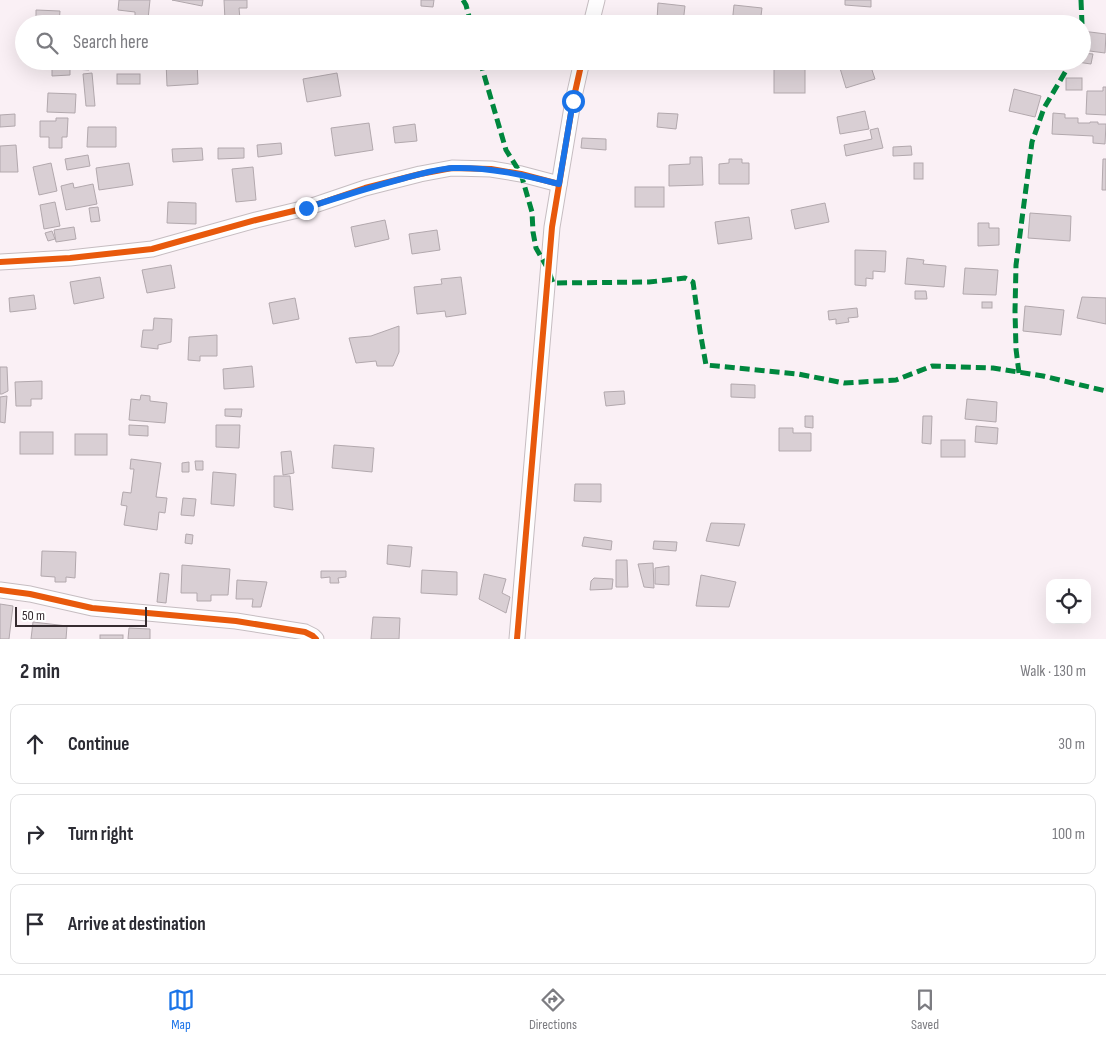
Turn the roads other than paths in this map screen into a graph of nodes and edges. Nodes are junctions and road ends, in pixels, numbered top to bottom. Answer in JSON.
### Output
{"nodes":[{"id":1,"x":597,"y":0,"type":"edge"},
{"id":2,"x":594,"y":15,"type":"edge"},
{"id":3,"x":580,"y":70,"type":"edge"},
{"id":4,"x":559,"y":184,"type":"junction"},
{"id":5,"x":0,"y":262,"type":"edge"},
{"id":6,"x":0,"y":590,"type":"edge"},
{"id":7,"x":316,"y":639,"type":"edge"},
{"id":8,"x":517,"y":639,"type":"edge"}],
"edges":[{"from":1,"to":2,"type":"street"},
{"from":3,"to":4,"type":"street"},
{"from":4,"to":5,"type":"street"},
{"from":4,"to":8,"type":"street"},
{"from":6,"to":7,"type":"street"}]}
